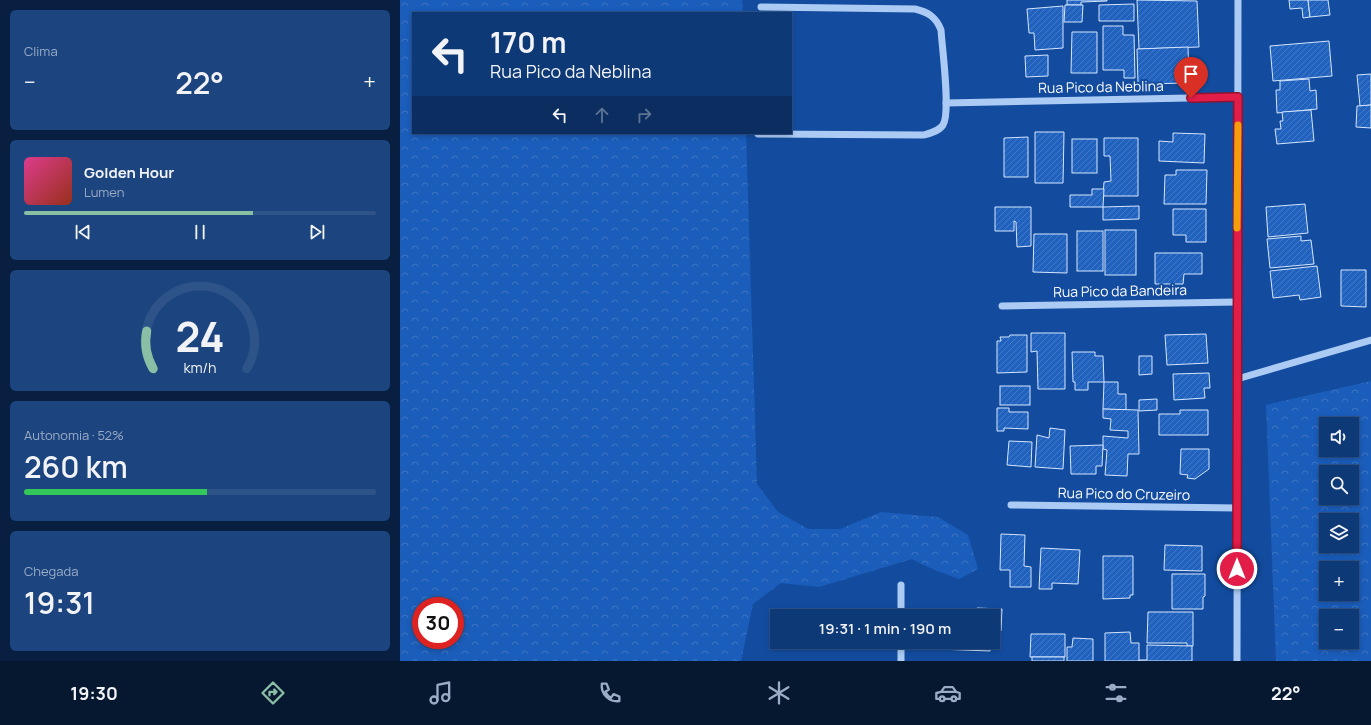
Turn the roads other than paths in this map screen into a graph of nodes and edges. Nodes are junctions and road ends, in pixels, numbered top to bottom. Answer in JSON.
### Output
{"nodes":[{"id":1,"x":1238,"y":0,"type":"edge"},
{"id":2,"x":762,"y":8,"type":"dead end"},
{"id":3,"x":1238,"y":97,"type":"junction"},
{"id":4,"x":946,"y":103,"type":"junction"},
{"id":5,"x":758,"y":134,"type":"edge"},
{"id":6,"x":1237,"y":302,"type":"junction"},
{"id":7,"x":1002,"y":306,"type":"dead end"},
{"id":8,"x":1371,"y":340,"type":"edge"},
{"id":9,"x":1237,"y":379,"type":"junction"},
{"id":10,"x":1010,"y":506,"type":"dead end"},
{"id":11,"x":1237,"y":508,"type":"junction"},
{"id":12,"x":901,"y":585,"type":"dead end"},
{"id":13,"x":901,"y":609,"type":"edge"},
{"id":14,"x":901,"y":649,"type":"edge"},
{"id":15,"x":901,"y":661,"type":"edge"},
{"id":16,"x":1237,"y":661,"type":"edge"}],
"edges":[{"from":1,"to":3,"type":"street"},
{"from":2,"to":4,"type":"street"},
{"from":3,"to":4,"type":"street","name":"Rua Pico da Neblina"},
{"from":3,"to":6,"type":"street"},
{"from":4,"to":5,"type":"street"},
{"from":6,"to":7,"type":"street","name":"Rua Pico da Bandeira"},
{"from":6,"to":9,"type":"street"},
{"from":8,"to":9,"type":"street"},
{"from":9,"to":11,"type":"street"},
{"from":10,"to":11,"type":"street","name":"Rua Pico do Cruzeiro"},
{"from":11,"to":16,"type":"street"},
{"from":12,"to":13,"type":"street"},
{"from":14,"to":15,"type":"street"}]}
